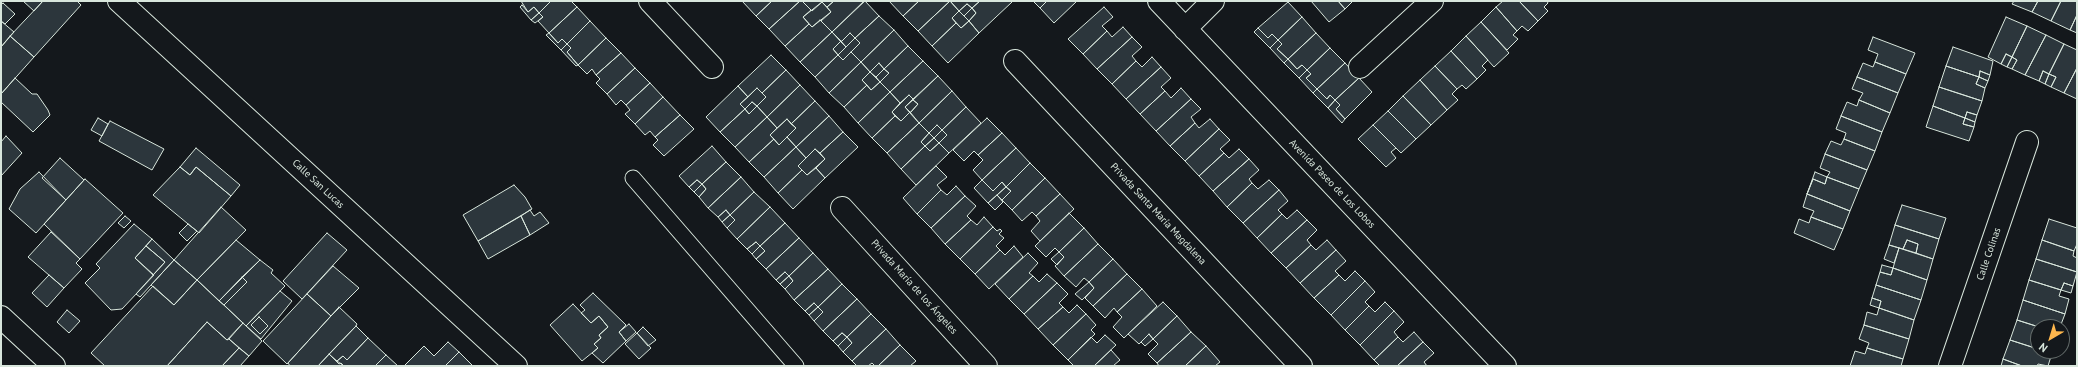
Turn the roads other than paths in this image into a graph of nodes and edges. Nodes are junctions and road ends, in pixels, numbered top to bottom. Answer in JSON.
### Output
{"nodes":[{"id":1,"x":119,"y":1,"type":"edge"},
{"id":2,"x":650,"y":1,"type":"edge"},
{"id":3,"x":1159,"y":1,"type":"edge"},
{"id":4,"x":1213,"y":1,"type":"edge"},
{"id":5,"x":1432,"y":1,"type":"edge"},
{"id":6,"x":1185,"y":29,"type":"junction"},
{"id":7,"x":1014,"y":61,"type":"dead end"},
{"id":8,"x":712,"y":67,"type":"dead end"},
{"id":9,"x":1360,"y":67,"type":"dead end"},
{"id":10,"x":2027,"y":142,"type":"dead end"},
{"id":11,"x":633,"y":178,"type":"dead end"},
{"id":12,"x":842,"y":208,"type":"dead end"},
{"id":13,"x":1,"y":317,"type":"edge"},
{"id":14,"x":54,"y":366,"type":"edge"},
{"id":15,"x":516,"y":366,"type":"edge"},
{"id":16,"x":796,"y":366,"type":"edge"},
{"id":17,"x":986,"y":366,"type":"edge"},
{"id":18,"x":1301,"y":366,"type":"edge"},
{"id":19,"x":1505,"y":366,"type":"edge"},
{"id":20,"x":1950,"y":366,"type":"edge"}],
"edges":[{"from":1,"to":15,"type":"street","name":"Calle San Lucas"},
{"from":2,"to":8,"type":"street"},
{"from":3,"to":6,"type":"street","name":"Avenida Paseo de Los Lobos"},
{"from":4,"to":6,"type":"street"},
{"from":5,"to":9,"type":"street"},
{"from":6,"to":19,"type":"street","name":"Avenida Paseo de Los Lobos"},
{"from":7,"to":18,"type":"street","name":"Privada Santa María Magdalena"},
{"from":10,"to":20,"type":"street","name":"Calle Colinas"},
{"from":11,"to":16,"type":"lane"},
{"from":12,"to":17,"type":"street","name":"Privada María de los Ángeles"},
{"from":13,"to":14,"type":"street"}]}
